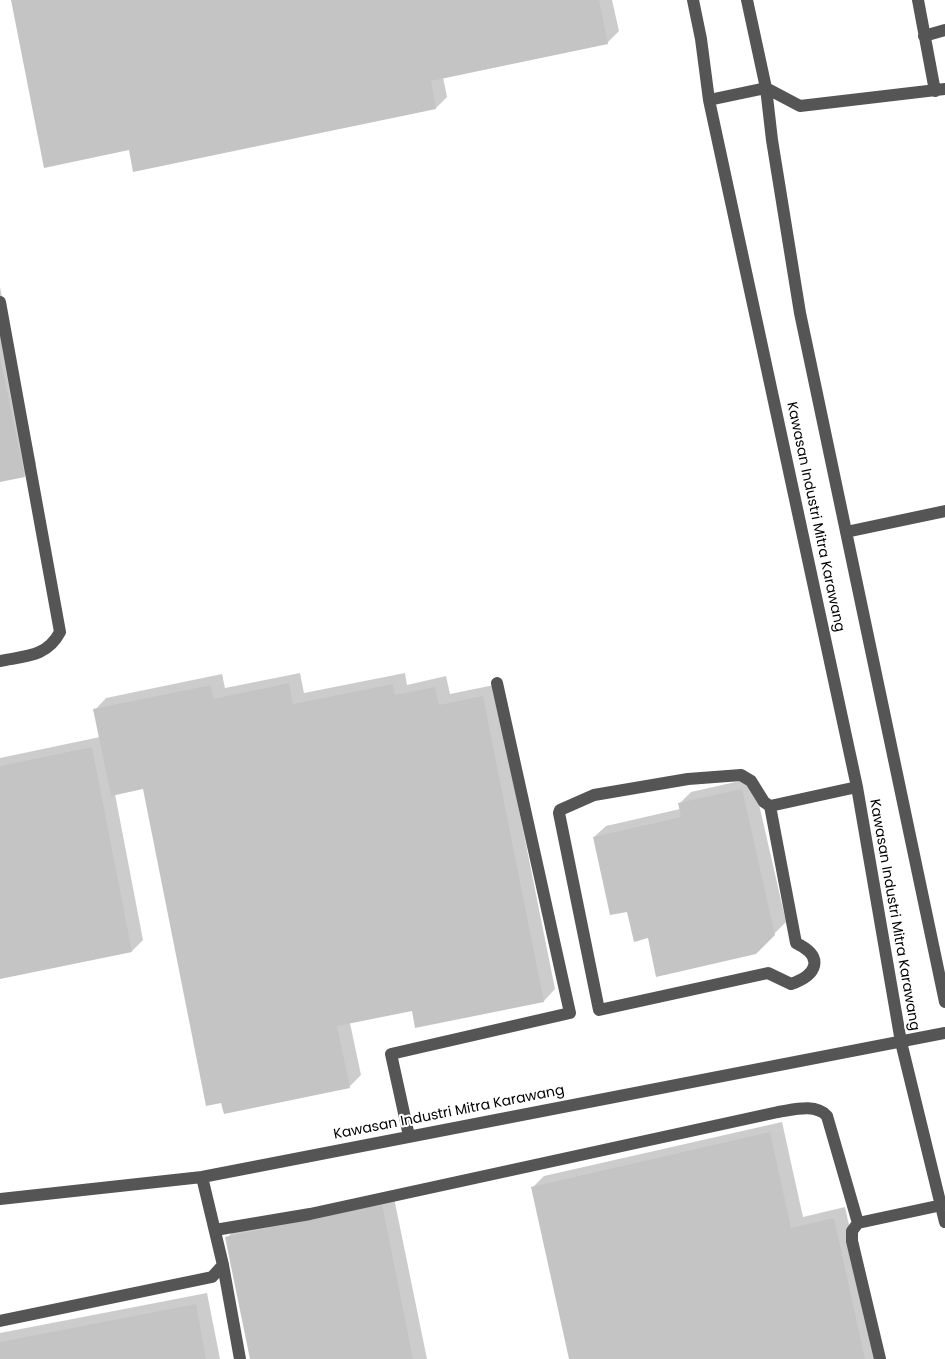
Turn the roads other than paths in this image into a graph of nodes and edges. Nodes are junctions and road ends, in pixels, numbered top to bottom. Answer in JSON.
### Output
{"nodes":[{"id":1,"x":693,"y":0,"type":"edge"},
{"id":2,"x":748,"y":0,"type":"edge"},
{"id":3,"x":918,"y":0,"type":"edge"},
{"id":4,"x":945,"y":30,"type":"edge"},
{"id":5,"x":924,"y":36,"type":"junction"},
{"id":6,"x":766,"y":88,"type":"junction"},
{"id":7,"x":940,"y":90,"type":"edge"},
{"id":8,"x":709,"y":100,"type":"junction"},
{"id":9,"x":0,"y":302,"type":"edge"},
{"id":10,"x":945,"y":511,"type":"edge"},
{"id":11,"x":846,"y":532,"type":"junction"},
{"id":12,"x":0,"y":661,"type":"edge"},
{"id":13,"x":497,"y":683,"type":"dead end"},
{"id":14,"x":857,"y":787,"type":"junction"},
{"id":15,"x":770,"y":806,"type":"junction"},
{"id":16,"x":945,"y":1002,"type":"edge"},
{"id":17,"x":945,"y":1033,"type":"edge"},
{"id":18,"x":901,"y":1042,"type":"junction"},
{"id":19,"x":409,"y":1136,"type":"junction"},
{"id":20,"x":202,"y":1177,"type":"junction"},
{"id":21,"x":0,"y":1199,"type":"edge"},
{"id":22,"x":942,"y":1205,"type":"junction"},
{"id":23,"x":945,"y":1222,"type":"edge"},
{"id":24,"x":858,"y":1224,"type":"junction"},
{"id":25,"x":215,"y":1230,"type":"junction"},
{"id":26,"x":223,"y":1265,"type":"junction"},
{"id":27,"x":0,"y":1320,"type":"edge"},
{"id":28,"x":240,"y":1359,"type":"edge"},
{"id":29,"x":880,"y":1359,"type":"edge"}],
"edges":[{"from":1,"to":8,"type":"street","name":"Kawasan Industri Mitra Karawang"},
{"from":2,"to":6,"type":"street","name":"Kawasan Industri Mitra Karawang"},
{"from":3,"to":5,"type":"street"},
{"from":4,"to":5,"type":"street"},
{"from":5,"to":7,"type":"street"},
{"from":6,"to":7,"type":"street"},
{"from":6,"to":8,"type":"street"},
{"from":6,"to":11,"type":"street","name":"Kawasan Industri Mitra Karawang"},
{"from":8,"to":14,"type":"street","name":"Kawasan Industri Mitra Karawang"},
{"from":9,"to":12,"type":"street"},
{"from":10,"to":11,"type":"street"},
{"from":11,"to":16,"type":"street","name":"Kawasan Industri Mitra Karawang"},
{"from":13,"to":19,"type":"street"},
{"from":14,"to":15,"type":"street"},
{"from":14,"to":18,"type":"street","name":"Kawasan Industri Mitra Karawang"},
{"from":15,"to":15,"type":"street"},
{"from":17,"to":18,"type":"street"},
{"from":18,"to":19,"type":"street","name":"Kawasan Industri Mitra Karawang"},
{"from":18,"to":22,"type":"street","name":"Kawasan Industri Mitra Karawang"},
{"from":19,"to":20,"type":"street","name":"Kawasan Industri Mitra Karawang"},
{"from":20,"to":21,"type":"street","name":"Kawasan Industri Mitra Karawang"},
{"from":20,"to":25,"type":"street"},
{"from":22,"to":23,"type":"street","name":"Kawasan Industri Mitra Karawang"},
{"from":22,"to":24,"type":"street"},
{"from":24,"to":25,"type":"street"},
{"from":24,"to":29,"type":"street"},
{"from":25,"to":26,"type":"street"},
{"from":26,"to":27,"type":"street"},
{"from":26,"to":28,"type":"street"}]}
